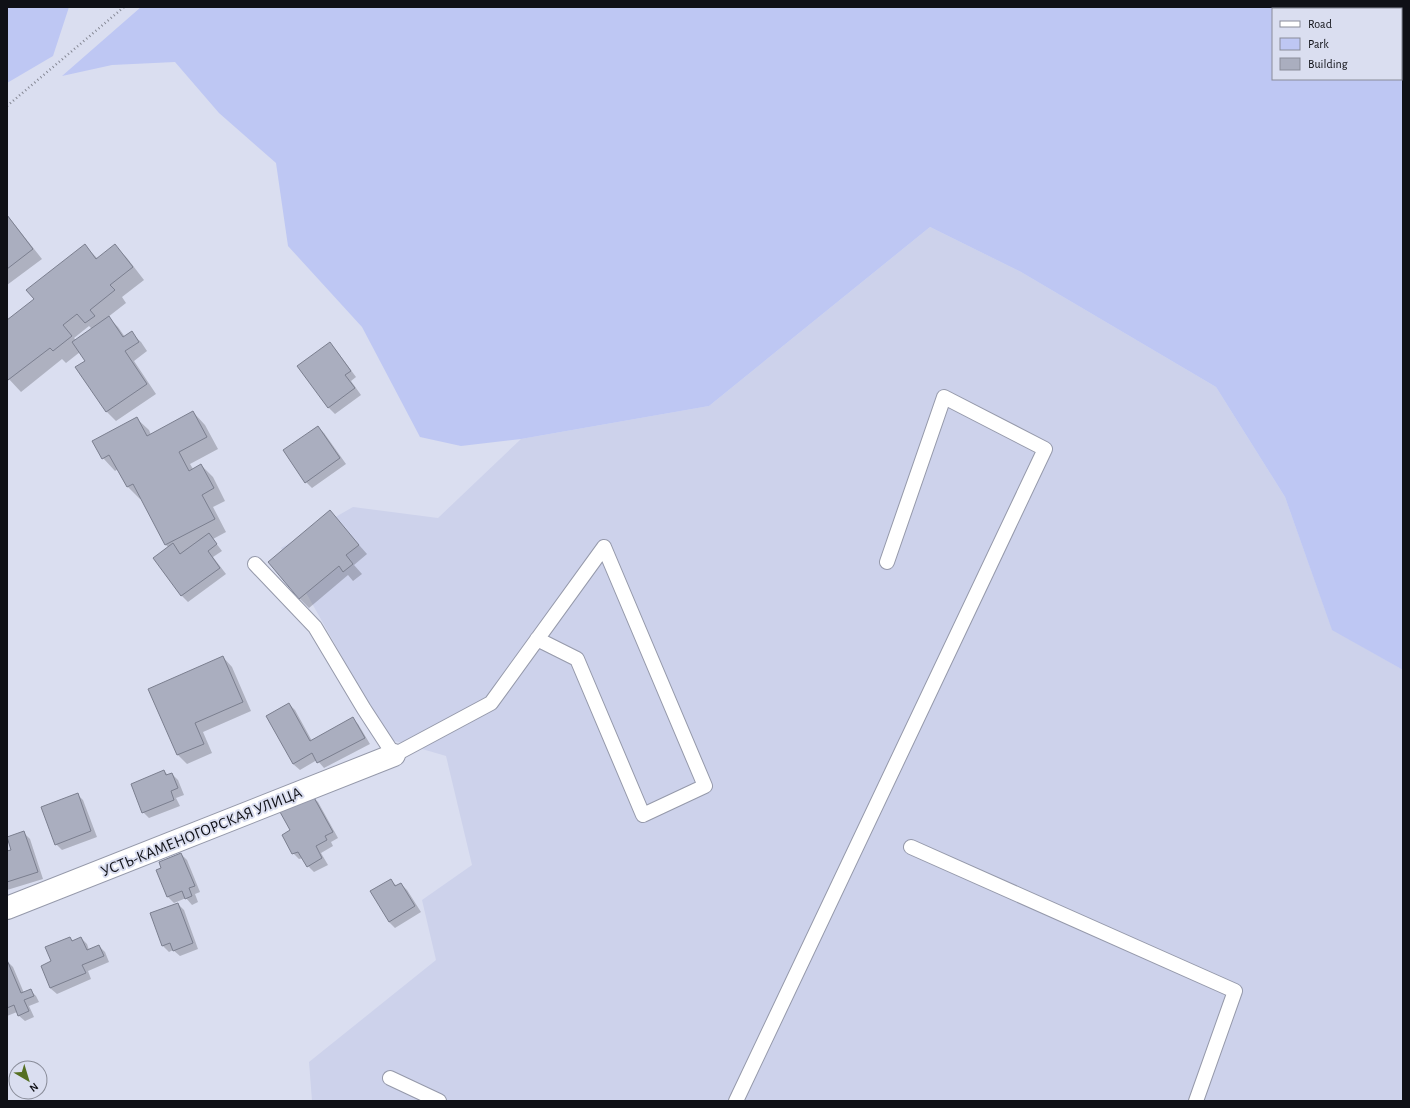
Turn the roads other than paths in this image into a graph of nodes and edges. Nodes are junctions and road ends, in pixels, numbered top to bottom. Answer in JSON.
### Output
{"nodes":[{"id":1,"x":887,"y":562,"type":"dead end"},
{"id":2,"x":255,"y":564,"type":"dead end"},
{"id":3,"x":537,"y":639,"type":"junction"},
{"id":4,"x":394,"y":755,"type":"junction"},
{"id":5,"x":911,"y":847,"type":"dead end"},
{"id":6,"x":7,"y":908,"type":"edge"},
{"id":7,"x":390,"y":1078,"type":"dead end"},
{"id":8,"x":439,"y":1101,"type":"edge"},
{"id":9,"x":736,"y":1101,"type":"edge"},
{"id":10,"x":1196,"y":1101,"type":"edge"}],
"edges":[{"from":1,"to":9,"type":"lane"},
{"from":2,"to":4,"type":"lane"},
{"from":3,"to":3,"type":"lane"},
{"from":3,"to":4,"type":"lane"},
{"from":4,"to":6,"type":"street","name":"УСТЬ-КАМЕНОГОРСКАЯ УЛИЦА"},
{"from":5,"to":10,"type":"lane"},
{"from":7,"to":8,"type":"lane"}]}
